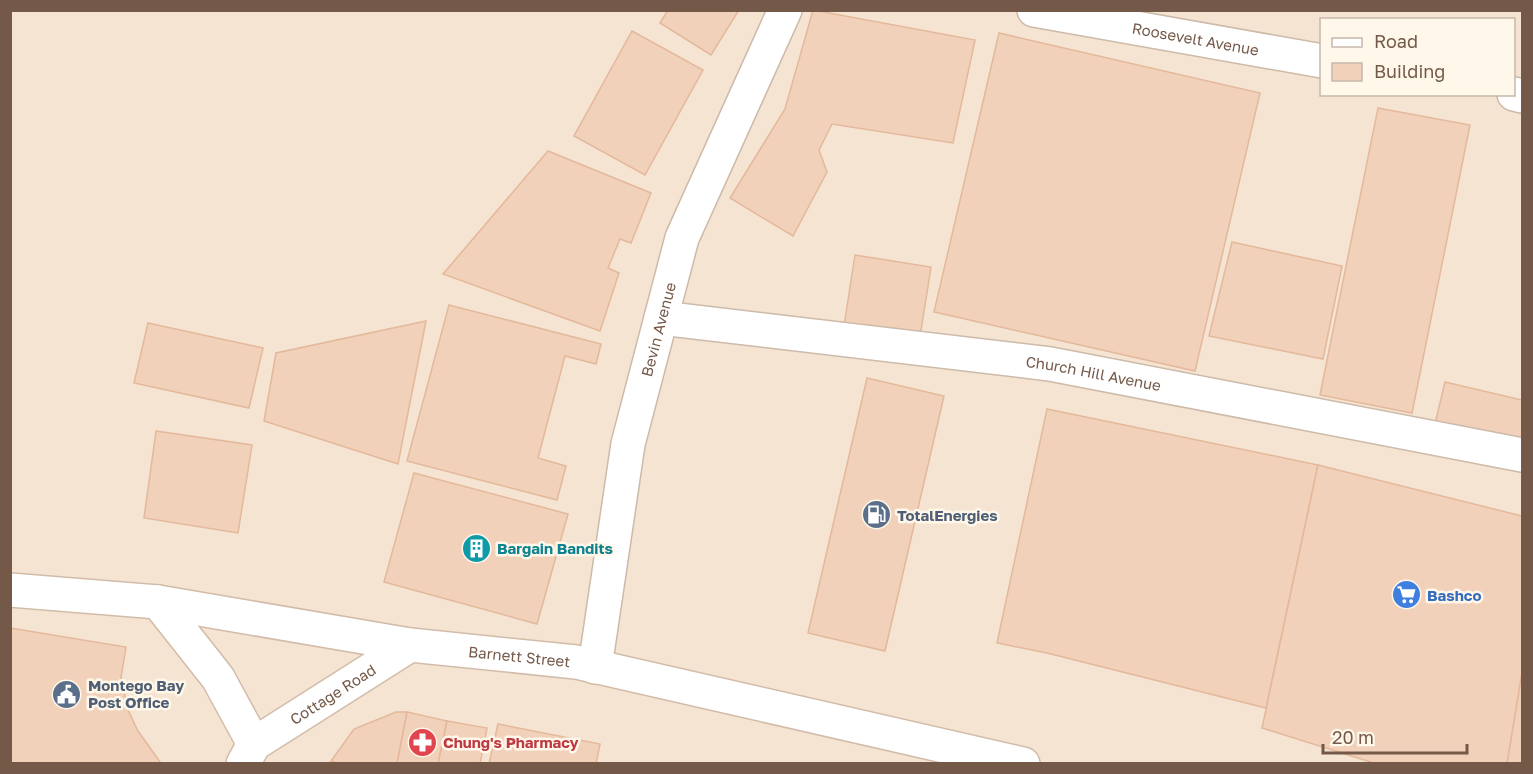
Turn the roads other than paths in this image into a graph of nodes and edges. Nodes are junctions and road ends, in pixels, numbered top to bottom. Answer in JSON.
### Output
{"nodes":[{"id":1,"x":785,"y":10,"type":"edge"},
{"id":2,"x":1034,"y":10,"type":"edge"},
{"id":3,"x":1320,"y":61,"type":"edge"},
{"id":4,"x":661,"y":318,"type":"junction"},
{"id":5,"x":1522,"y":455,"type":"edge"},
{"id":6,"x":10,"y":590,"type":"edge"},
{"id":7,"x":158,"y":602,"type":"junction"},
{"id":8,"x":410,"y":645,"type":"junction"},
{"id":9,"x":595,"y":667,"type":"junction"},
{"id":10,"x":249,"y":754,"type":"edge"},
{"id":11,"x":1023,"y":764,"type":"edge"}],
"edges":[{"from":1,"to":4,"type":"street","name":"Bevin Avenue"},
{"from":2,"to":3,"type":"street","name":"Roosevelt Avenue"},
{"from":4,"to":5,"type":"street","name":"Church Hill Avenue"},
{"from":4,"to":9,"type":"street","name":"Bevin Avenue"},
{"from":6,"to":7,"type":"street","name":"Barnett Street"},
{"from":7,"to":8,"type":"street","name":"Barnett Street"},
{"from":7,"to":10,"type":"street","name":"Cottage Road"},
{"from":8,"to":9,"type":"street","name":"Barnett Street"},
{"from":8,"to":10,"type":"street","name":"Cottage Road"},
{"from":9,"to":11,"type":"street","name":"Barnett Street"}]}
